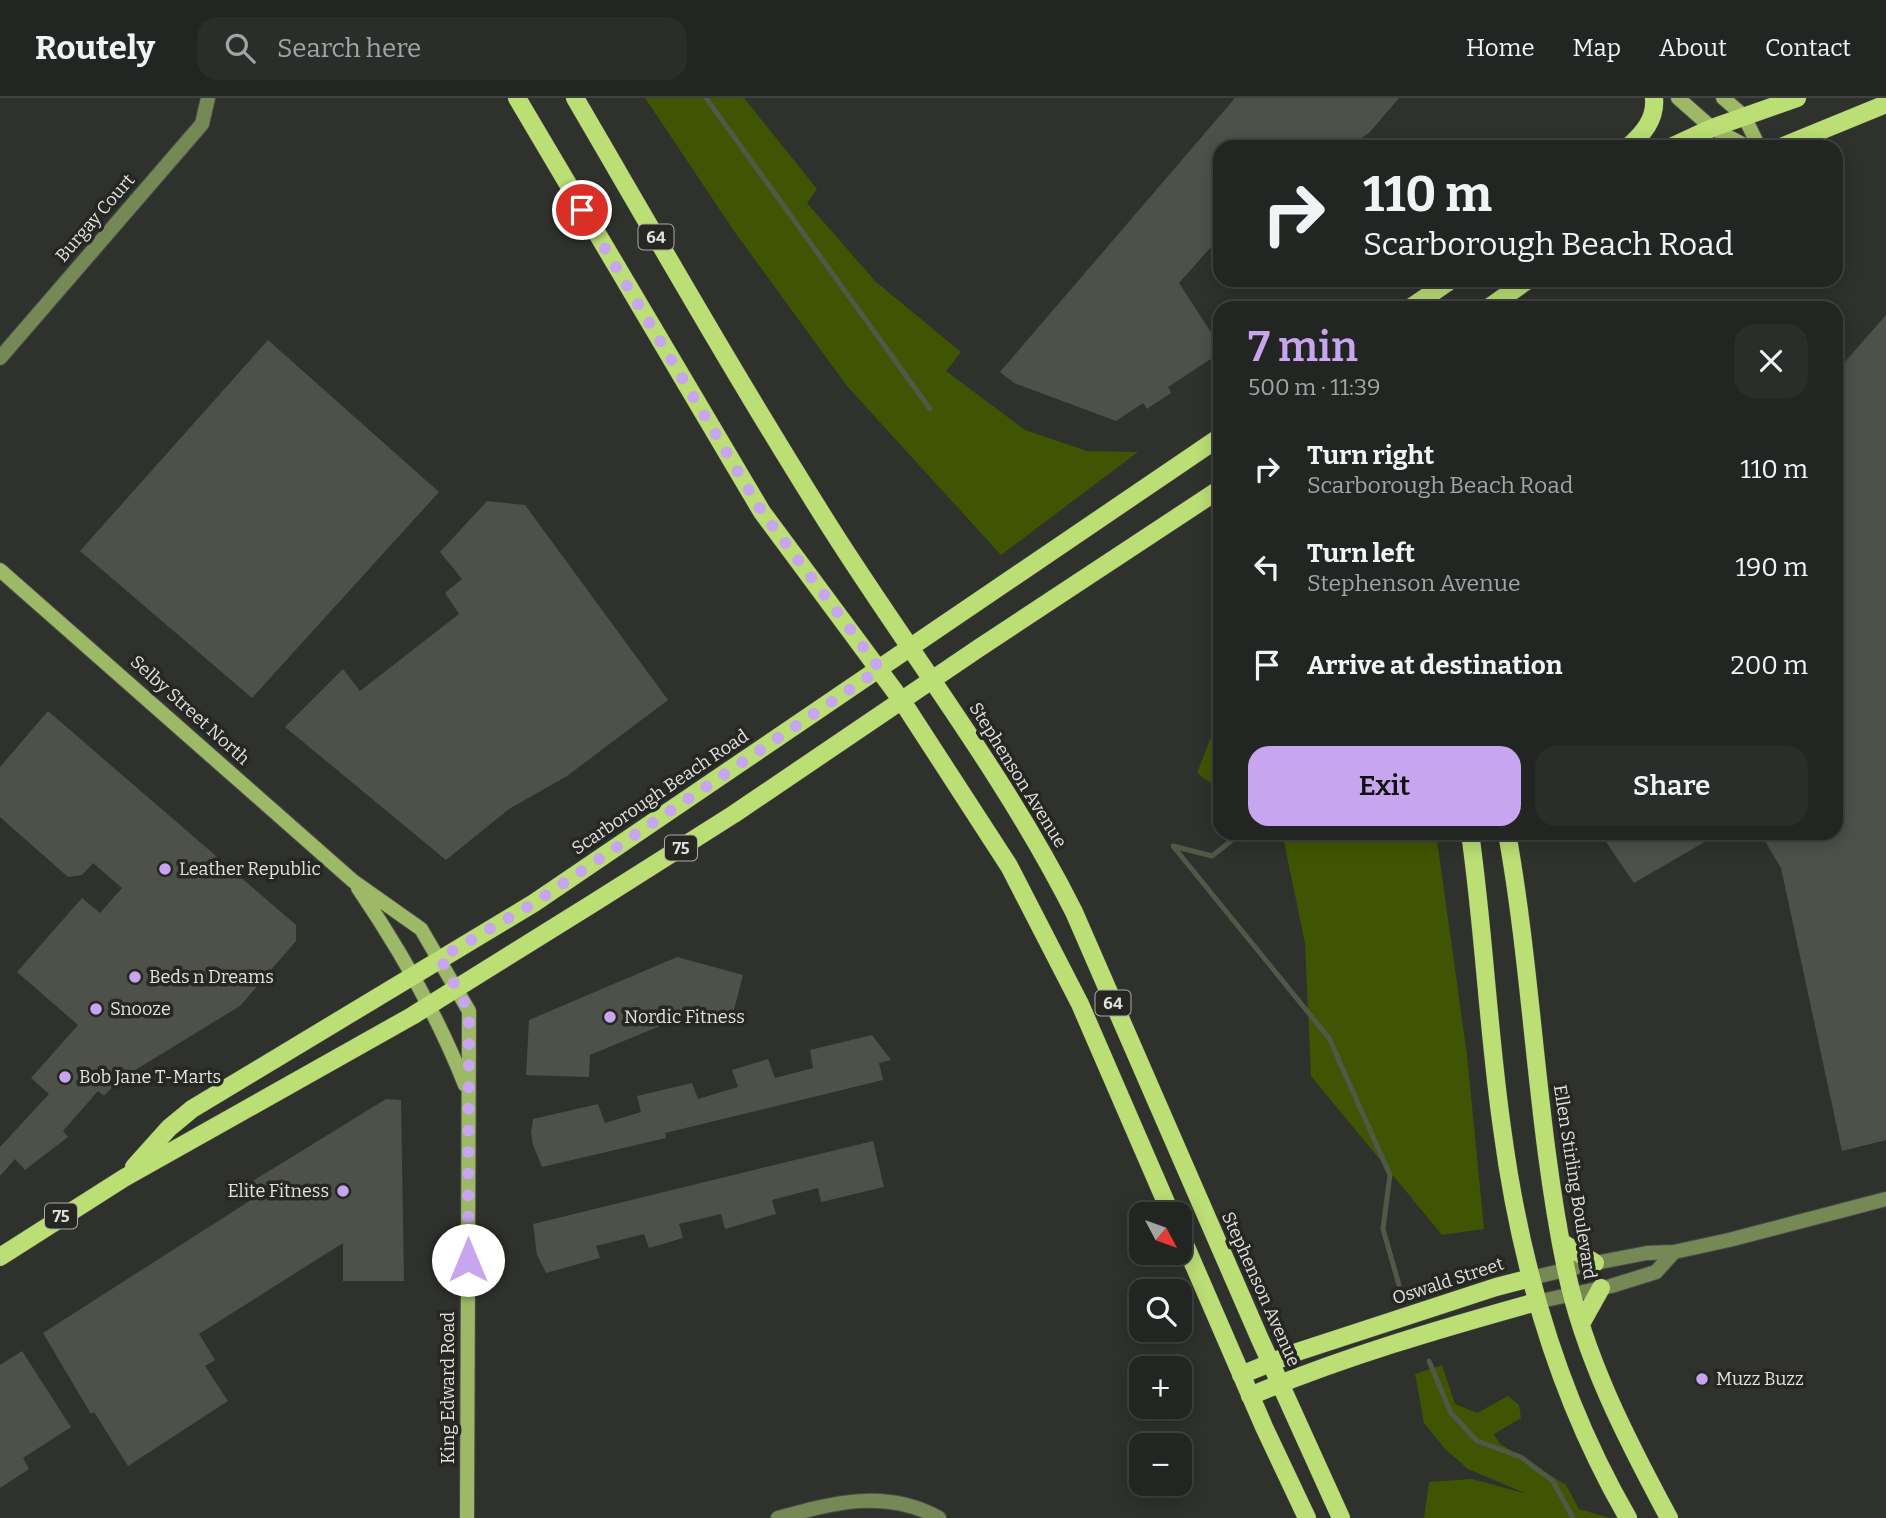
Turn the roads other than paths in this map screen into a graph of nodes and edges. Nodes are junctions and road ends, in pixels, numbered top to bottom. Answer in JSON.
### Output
{"nodes":[{"id":1,"x":208,"y":98,"type":"edge"},
{"id":2,"x":517,"y":98,"type":"edge"},
{"id":3,"x":575,"y":98,"type":"edge"},
{"id":4,"x":1654,"y":98,"type":"edge"},
{"id":5,"x":1678,"y":98,"type":"edge"},
{"id":6,"x":1723,"y":98,"type":"edge"},
{"id":7,"x":1797,"y":98,"type":"edge"},
{"id":8,"x":1886,"y":104,"type":"edge"},
{"id":9,"x":1744,"y":116,"type":"junction"},
{"id":10,"x":1712,"y":128,"type":"junction"},
{"id":11,"x":1634,"y":140,"type":"edge"},
{"id":12,"x":1686,"y":140,"type":"edge"},
{"id":13,"x":1735,"y":140,"type":"edge"},
{"id":14,"x":1756,"y":140,"type":"edge"},
{"id":15,"x":1798,"y":140,"type":"edge"},
{"id":16,"x":1441,"y":287,"type":"edge"},
{"id":17,"x":1520,"y":287,"type":"edge"},
{"id":18,"x":1524,"y":287,"type":"edge"},
{"id":19,"x":1420,"y":301,"type":"edge"},
{"id":20,"x":1498,"y":301,"type":"edge"},
{"id":21,"x":1513,"y":301,"type":"edge"},
{"id":22,"x":0,"y":358,"type":"edge"},
{"id":23,"x":1213,"y":442,"type":"edge"},
{"id":24,"x":1213,"y":494,"type":"edge"},
{"id":25,"x":0,"y":570,"type":"edge"},
{"id":26,"x":910,"y":649,"type":"junction"},
{"id":27,"x":880,"y":669,"type":"junction"},
{"id":28,"x":932,"y":680,"type":"junction"},
{"id":29,"x":902,"y":701,"type":"junction"},
{"id":30,"x":1472,"y":840,"type":"edge"},
{"id":31,"x":1508,"y":840,"type":"edge"},
{"id":32,"x":353,"y":881,"type":"junction"},
{"id":33,"x":440,"y":958,"type":"junction"},
{"id":34,"x":413,"y":974,"type":"junction"},
{"id":35,"x":456,"y":987,"type":"junction"},
{"id":36,"x":430,"y":1003,"type":"junction"},
{"id":37,"x":467,"y":1089,"type":"junction"},
{"id":38,"x":124,"y":1178,"type":"junction"},
{"id":39,"x":1886,"y":1199,"type":"edge"},
{"id":40,"x":1166,"y":1202,"type":"edge"},
{"id":41,"x":1561,"y":1242,"type":"junction"},
{"id":42,"x":1674,"y":1252,"type":"junction"},
{"id":43,"x":0,"y":1257,"type":"edge"},
{"id":44,"x":1192,"y":1261,"type":"edge"},
{"id":45,"x":1595,"y":1263,"type":"junction"},
{"id":46,"x":1566,"y":1270,"type":"junction"},
{"id":47,"x":1531,"y":1278,"type":"junction"},
{"id":48,"x":1601,"y":1288,"type":"junction"},
{"id":49,"x":1572,"y":1294,"type":"junction"},
{"id":50,"x":1536,"y":1303,"type":"junction"},
{"id":51,"x":1582,"y":1322,"type":"junction"},
{"id":52,"x":1270,"y":1363,"type":"junction"},
{"id":53,"x":1241,"y":1375,"type":"junction"},
{"id":54,"x":1279,"y":1383,"type":"junction"},
{"id":55,"x":1250,"y":1396,"type":"junction"},
{"id":56,"x":467,"y":1518,"type":"edge"},
{"id":57,"x":778,"y":1518,"type":"edge"},
{"id":58,"x":939,"y":1518,"type":"edge"},
{"id":59,"x":1307,"y":1518,"type":"edge"},
{"id":60,"x":1341,"y":1518,"type":"edge"},
{"id":61,"x":1628,"y":1518,"type":"edge"},
{"id":62,"x":1669,"y":1518,"type":"edge"}],
"edges":[{"from":1,"to":22,"type":"street","name":"Burgay Court"},
{"from":2,"to":27,"type":"main road","number":"64"},
{"from":3,"to":26,"type":"main road","name":"Stephenson Avenue","number":"64"},
{"from":4,"to":11,"type":"main road"},
{"from":5,"to":10,"type":"main road"},
{"from":6,"to":9,"type":"main road"},
{"from":7,"to":9,"type":"main road"},
{"from":8,"to":15,"type":"main road"},
{"from":9,"to":10,"type":"main road"},
{"from":9,"to":14,"type":"main road"},
{"from":10,"to":12,"type":"main road"},
{"from":10,"to":13,"type":"main road"},
{"from":16,"to":19,"type":"main road"},
{"from":17,"to":20,"type":"main road"},
{"from":18,"to":21,"type":"main road"},
{"from":23,"to":26,"type":"main road","name":"Scarborough Beach Road","number":"75"},
{"from":24,"to":28,"type":"main road","name":"Scarborough Beach Road","number":"75"},
{"from":25,"to":32,"type":"main road","name":"Selby Street North"},
{"from":26,"to":27,"type":"main road","name":"Scarborough Beach Road","number":"75"},
{"from":26,"to":28,"type":"main road","name":"Stephenson Avenue","number":"64"},
{"from":27,"to":29,"type":"main road","number":"64"},
{"from":27,"to":33,"type":"main road","name":"Scarborough Beach Road","number":"75"},
{"from":28,"to":29,"type":"main road","name":"Scarborough Beach Road","number":"75"},
{"from":28,"to":52,"type":"main road","name":"Stephenson Avenue","number":"64"},
{"from":29,"to":35,"type":"main road","name":"Scarborough Beach Road","number":"75"},
{"from":29,"to":40,"type":"main road","number":"64"},
{"from":30,"to":47,"type":"main road"},
{"from":31,"to":41,"type":"main road","name":"Ellen Stirling Boulevard"},
{"from":32,"to":33,"type":"main road","name":"Selby Street North"},
{"from":32,"to":34,"type":"main road","name":"Selby Street North"},
{"from":33,"to":34,"type":"main road","name":"Scarborough Beach Road","number":"75"},
{"from":33,"to":35,"type":"main road","name":"King Edward Road"},
{"from":34,"to":36,"type":"main road","name":"King Edward Road"},
{"from":34,"to":38,"type":"main road","name":"Scarborough Beach Road","number":"75"},
{"from":35,"to":36,"type":"main road","name":"Scarborough Beach Road","number":"75"},
{"from":35,"to":37,"type":"main road","name":"King Edward Road"},
{"from":36,"to":37,"type":"main road","name":"King Edward Road"},
{"from":36,"to":38,"type":"main road","name":"Scarborough Beach Road","number":"75"},
{"from":37,"to":56,"type":"main road","name":"King Edward Road"},
{"from":38,"to":43,"type":"main road","name":"Scarborough Beach Road","number":"75"},
{"from":39,"to":42,"type":"street","name":"Oswald Street"},
{"from":41,"to":45,"type":"main road"},
{"from":41,"to":46,"type":"main road","name":"Ellen Stirling Boulevard"},
{"from":42,"to":45,"type":"street","name":"Oswald Street"},
{"from":42,"to":48,"type":"street","name":"Oswald Street"},
{"from":44,"to":53,"type":"main road"},
{"from":45,"to":46,"type":"street","name":"Oswald Street"},
{"from":46,"to":47,"type":"street","name":"Oswald Street"},
{"from":46,"to":49,"type":"main road","name":"Ellen Stirling Boulevard"},
{"from":47,"to":50,"type":"main road"},
{"from":47,"to":52,"type":"main road","name":"Oswald Street"},
{"from":48,"to":49,"type":"street","name":"Oswald Street"},
{"from":48,"to":51,"type":"main road"},
{"from":49,"to":50,"type":"street","name":"Oswald Street"},
{"from":49,"to":51,"type":"main road","name":"Ellen Stirling Boulevard"},
{"from":50,"to":54,"type":"main road","name":"Oswald Street"},
{"from":50,"to":61,"type":"main road"},
{"from":51,"to":62,"type":"main road","name":"Ellen Stirling Boulevard"},
{"from":52,"to":53,"type":"main road","name":"Oswald Street"},
{"from":52,"to":54,"type":"main road","name":"Stephenson Avenue","number":"64"},
{"from":53,"to":55,"type":"main road"},
{"from":54,"to":55,"type":"main road","name":"Oswald Street"},
{"from":54,"to":60,"type":"main road","name":"Stephenson Avenue","number":"64"},
{"from":55,"to":59,"type":"main road"},
{"from":57,"to":58,"type":"street"}]}
